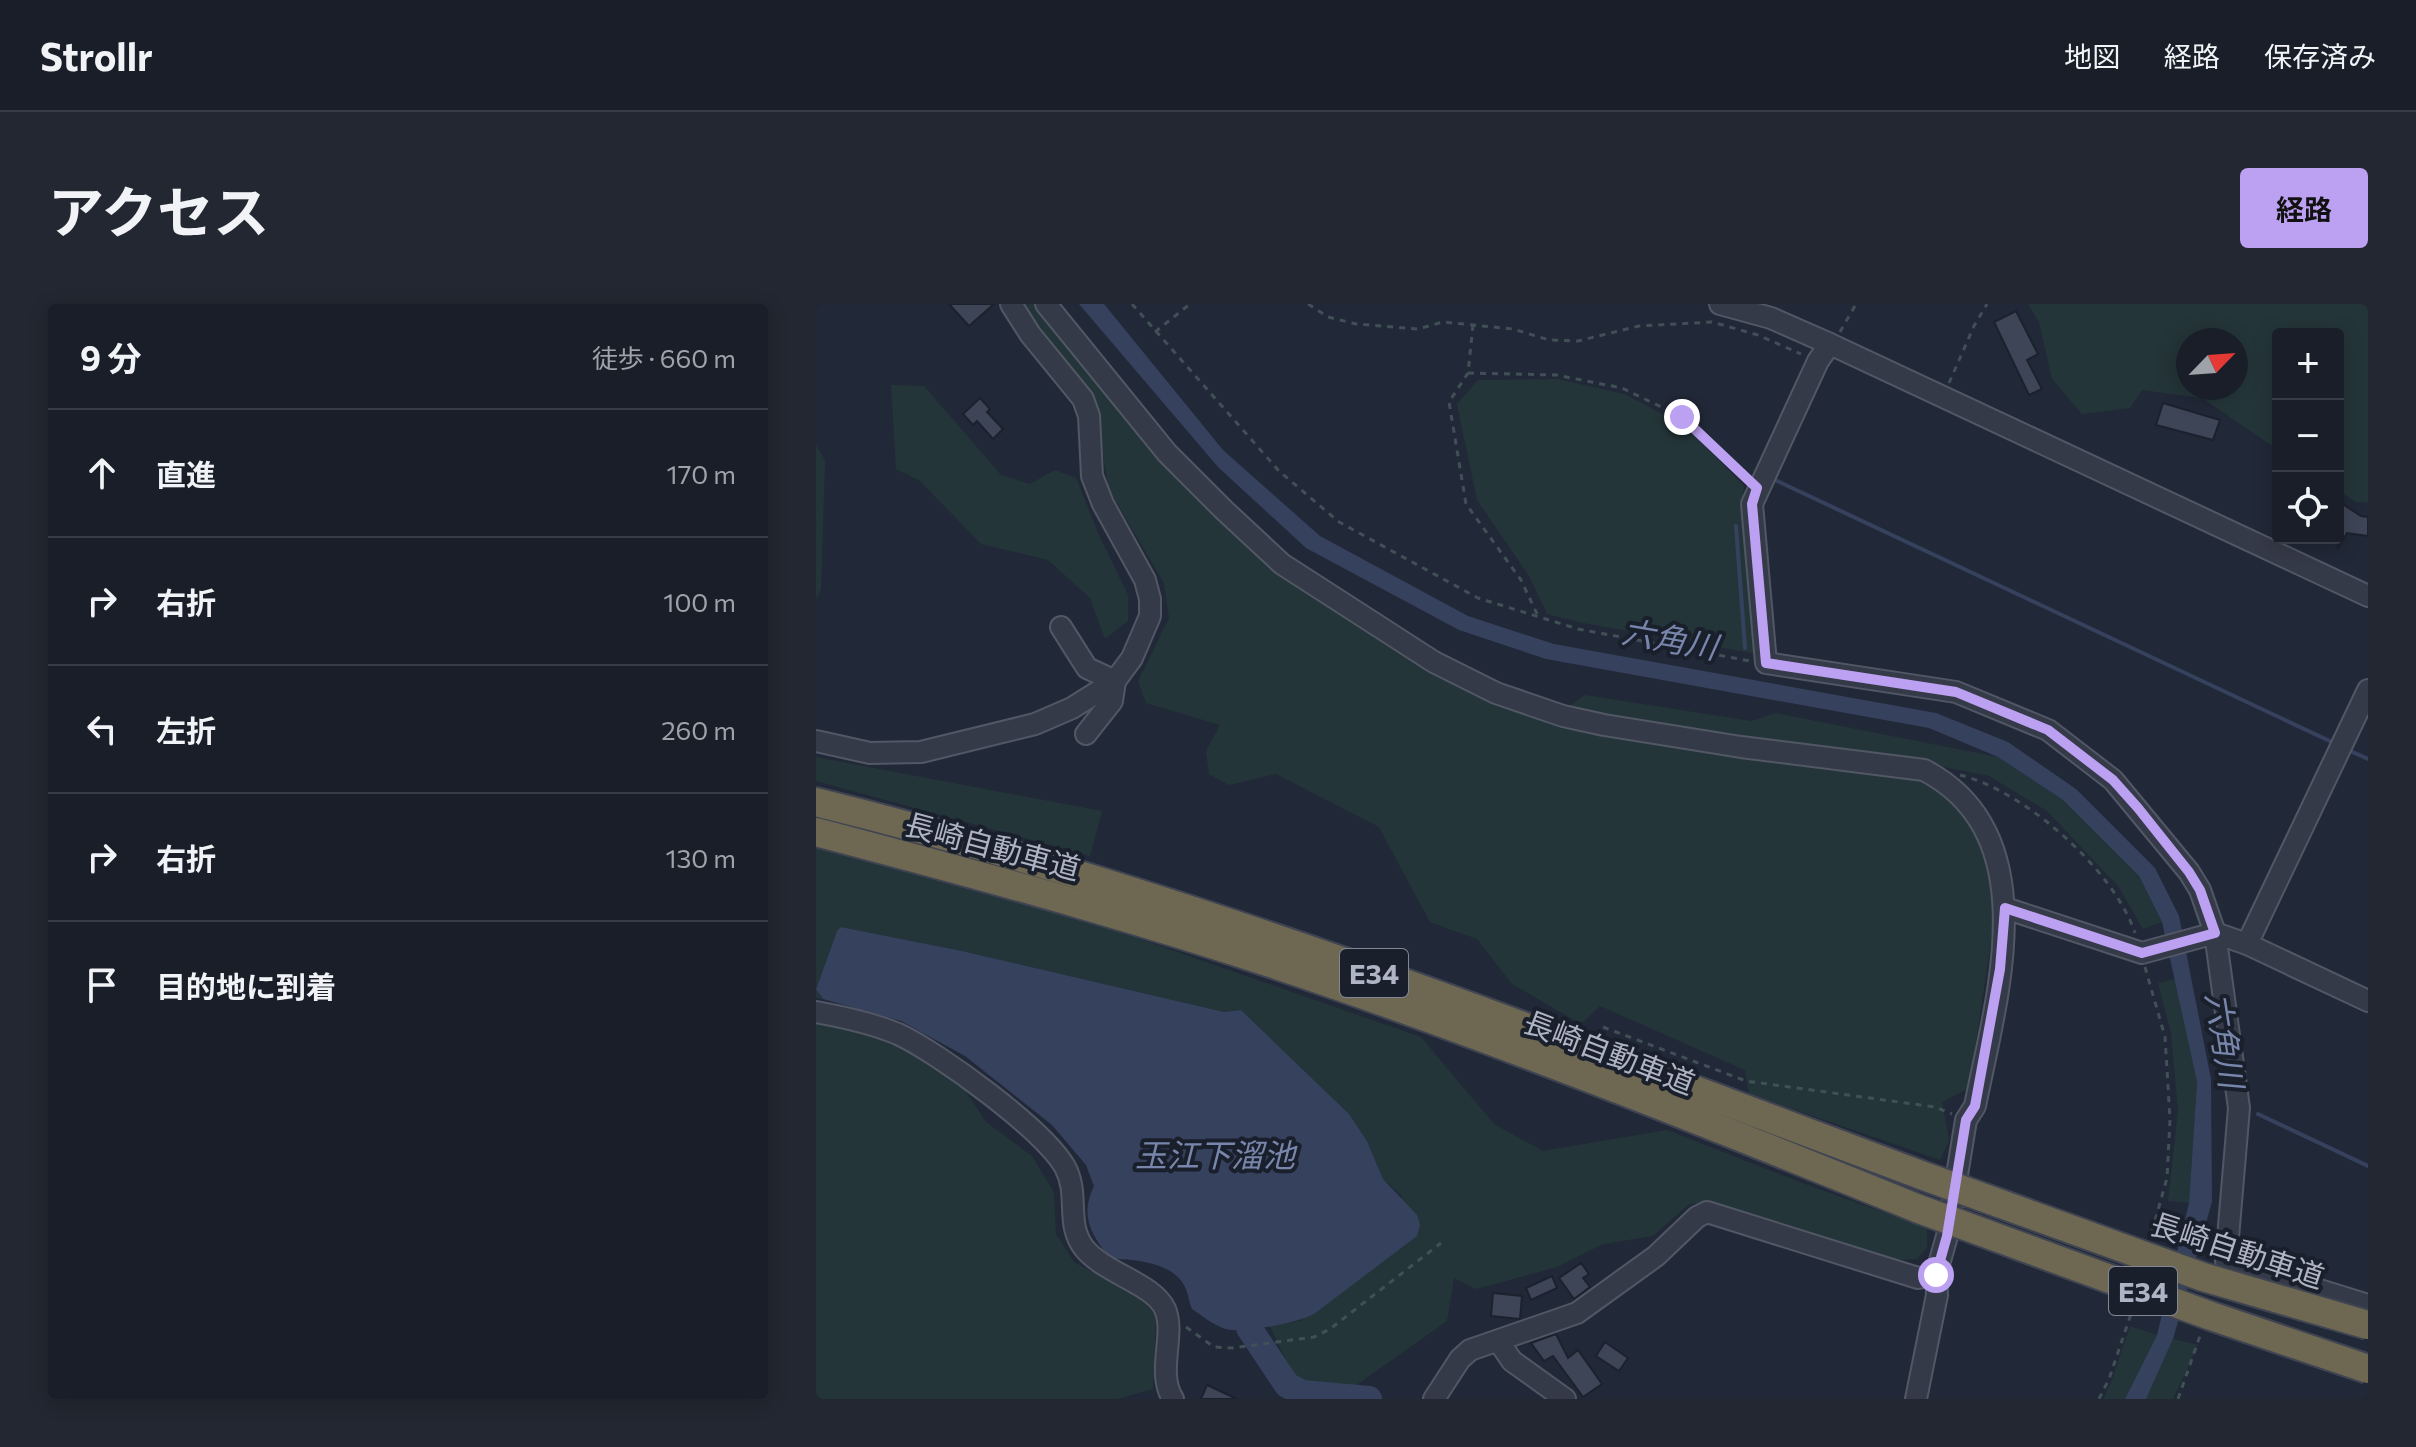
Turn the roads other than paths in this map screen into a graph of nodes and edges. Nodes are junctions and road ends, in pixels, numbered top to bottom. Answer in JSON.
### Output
{"nodes":[{"id":1,"x":1011,"y":304,"type":"edge"},
{"id":2,"x":1046,"y":304,"type":"edge"},
{"id":3,"x":1720,"y":304,"type":"edge"},
{"id":4,"x":1830,"y":344,"type":"junction"},
{"id":5,"x":2368,"y":596,"type":"edge"},
{"id":6,"x":1061,"y":627,"type":"dead end"},
{"id":7,"x":1115,"y":681,"type":"junction"},
{"id":8,"x":2368,"y":690,"type":"edge"},
{"id":9,"x":1086,"y":734,"type":"dead end"},
{"id":10,"x":816,"y":741,"type":"edge"},
{"id":11,"x":816,"y":802,"type":"edge"},
{"id":12,"x":816,"y":832,"type":"edge"},
{"id":13,"x":2005,"y":908,"type":"junction"},
{"id":14,"x":2215,"y":933,"type":"junction"},
{"id":15,"x":2247,"y":944,"type":"junction"},
{"id":16,"x":2368,"y":1001,"type":"edge"},
{"id":17,"x":816,"y":1012,"type":"edge"},
{"id":18,"x":1936,"y":1275,"type":"junction"},
{"id":19,"x":2368,"y":1305,"type":"edge"},
{"id":20,"x":2368,"y":1325,"type":"edge"},
{"id":21,"x":1499,"y":1342,"type":"junction"},
{"id":22,"x":2368,"y":1369,"type":"edge"},
{"id":23,"x":1173,"y":1399,"type":"edge"},
{"id":24,"x":1434,"y":1399,"type":"edge"},
{"id":25,"x":1565,"y":1399,"type":"edge"},
{"id":26,"x":1916,"y":1399,"type":"edge"}],
"edges":[{"from":1,"to":7,"type":"street"},
{"from":2,"to":13,"type":"street"},
{"from":3,"to":4,"type":"street"},
{"from":4,"to":5,"type":"street"},
{"from":4,"to":14,"type":"street"},
{"from":6,"to":7,"type":"street"},
{"from":7,"to":9,"type":"street"},
{"from":7,"to":10,"type":"street"},
{"from":8,"to":15,"type":"street"},
{"from":11,"to":20,"type":"highway","name":"長崎自動車道","number":"E34","bridge":true},
{"from":12,"to":22,"type":"highway","name":"長崎自動車道","number":"E34","bridge":true},
{"from":13,"to":14,"type":"street"},
{"from":13,"to":18,"type":"street"},
{"from":14,"to":15,"type":"street"},
{"from":14,"to":19,"type":"street"},
{"from":15,"to":16,"type":"street"},
{"from":17,"to":23,"type":"street"},
{"from":18,"to":21,"type":"street"},
{"from":18,"to":26,"type":"street"},
{"from":21,"to":24,"type":"street"},
{"from":21,"to":25,"type":"street"}]}
